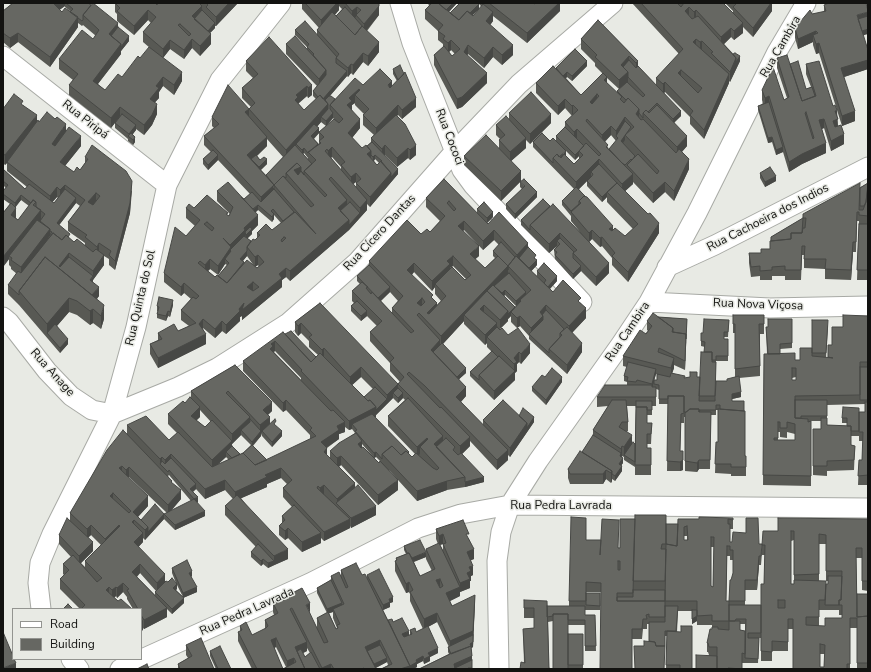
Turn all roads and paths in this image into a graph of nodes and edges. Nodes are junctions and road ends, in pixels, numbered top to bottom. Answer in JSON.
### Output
{"nodes":[{"id":1,"x":281,"y":3,"type":"edge"},
{"id":2,"x":400,"y":3,"type":"edge"},
{"id":3,"x":613,"y":3,"type":"edge"},
{"id":4,"x":806,"y":3,"type":"edge"},
{"id":5,"x":3,"y":56,"type":"edge"},
{"id":6,"x":455,"y":151,"type":"junction"},
{"id":7,"x":868,"y":167,"type":"edge"},
{"id":8,"x":167,"y":185,"type":"junction"},
{"id":9,"x":667,"y":267,"type":"junction"},
{"id":10,"x":582,"y":302,"type":"edge"},
{"id":11,"x":649,"y":302,"type":"junction"},
{"id":12,"x":868,"y":306,"type":"edge"},
{"id":13,"x":3,"y":317,"type":"edge"},
{"id":14,"x":112,"y":414,"type":"junction"},
{"id":15,"x":510,"y":505,"type":"junction"},
{"id":16,"x":868,"y":508,"type":"edge"},
{"id":17,"x":40,"y":608,"type":"edge"},
{"id":18,"x":142,"y":659,"type":"edge"},
{"id":19,"x":72,"y":660,"type":"edge"},
{"id":20,"x":140,"y":660,"type":"edge"},
{"id":21,"x":80,"y":669,"type":"edge"},
{"id":22,"x":120,"y":669,"type":"edge"},
{"id":23,"x":499,"y":669,"type":"edge"}],
"edges":[{"from":1,"to":8,"type":"street","name":"Rua Quinta do Sol"},
{"from":2,"to":6,"type":"street","name":"Rua Cococi"},
{"from":3,"to":6,"type":"street","name":"Rua Cícero Dantas"},
{"from":4,"to":9,"type":"street","name":"Rua Cambira"},
{"from":5,"to":8,"type":"street","name":"Rua Piripá"},
{"from":6,"to":10,"type":"street","name":"Rua Cococi"},
{"from":6,"to":14,"type":"street","name":"Rua Cícero Dantas"},
{"from":7,"to":9,"type":"street","name":"Rua Cachoeira dos Indios"},
{"from":8,"to":14,"type":"street","name":"Rua Quinta do Sol"},
{"from":9,"to":11,"type":"street","name":"Rua Cambira"},
{"from":11,"to":12,"type":"street","name":"Rua Nova Viçosa"},
{"from":11,"to":15,"type":"street","name":"Rua Cambira"},
{"from":13,"to":14,"type":"street","name":"Rua Anage"},
{"from":14,"to":17,"type":"street","name":"Rua Quinta do Sol"},
{"from":15,"to":16,"type":"street","name":"Rua Pedra Lavrada"},
{"from":15,"to":18,"type":"street","name":"Rua Pedra Lavrada"},
{"from":15,"to":23,"type":"street","name":"Rua Cambira"},
{"from":19,"to":21,"type":"street"},
{"from":20,"to":22,"type":"street","name":"Rua Pedra Lavrada"}]}
